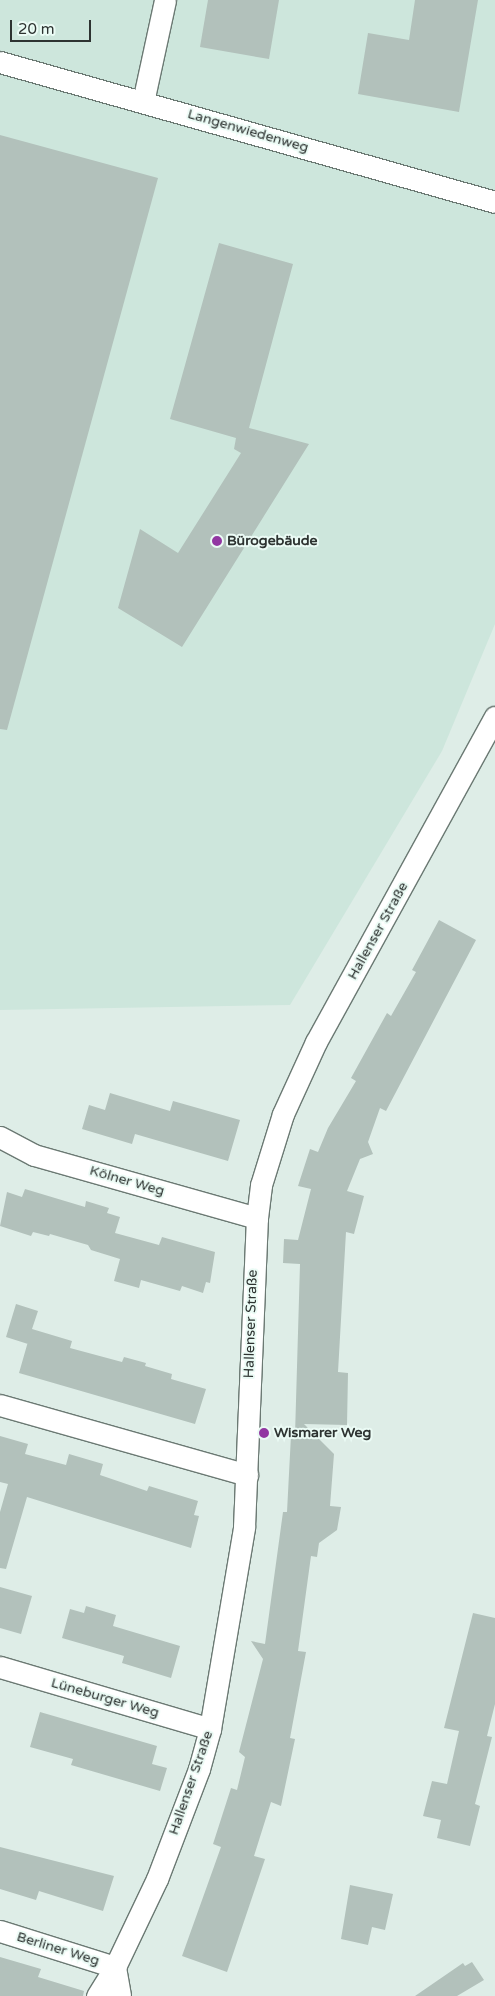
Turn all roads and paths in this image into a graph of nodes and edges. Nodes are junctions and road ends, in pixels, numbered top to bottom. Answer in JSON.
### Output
{"nodes":[{"id":1,"x":165,"y":0,"type":"edge"},
{"id":2,"x":0,"y":62,"type":"edge"},
{"id":3,"x":143,"y":102,"type":"junction"},
{"id":4,"x":495,"y":202,"type":"edge"},
{"id":5,"x":495,"y":717,"type":"edge"},
{"id":6,"x":0,"y":1137,"type":"edge"},
{"id":7,"x":257,"y":1218,"type":"junction"},
{"id":8,"x":0,"y":1405,"type":"edge"},
{"id":9,"x":247,"y":1474,"type":"junction"},
{"id":10,"x":0,"y":1667,"type":"edge"},
{"id":11,"x":210,"y":1729,"type":"junction"},
{"id":12,"x":0,"y":1931,"type":"edge"},
{"id":13,"x":116,"y":1967,"type":"junction"},
{"id":14,"x":97,"y":1996,"type":"edge"},
{"id":15,"x":120,"y":1996,"type":"edge"}],
"edges":[{"from":1,"to":3,"type":"street"},
{"from":2,"to":3,"type":"street","name":"Langenwiedenweg"},
{"from":3,"to":4,"type":"street","name":"Langenwiedenweg"},
{"from":5,"to":7,"type":"street","name":"Hallenser Straße"},
{"from":6,"to":7,"type":"street","name":"Kölner Weg"},
{"from":7,"to":9,"type":"street","name":"Hallenser Straße"},
{"from":8,"to":9,"type":"street"},
{"from":9,"to":11,"type":"street","name":"Hallenser Straße"},
{"from":10,"to":11,"type":"street","name":"Lüneburger Weg"},
{"from":11,"to":13,"type":"street","name":"Hallenser Straße"},
{"from":12,"to":13,"type":"street","name":"Berliner Weg"},
{"from":13,"to":14,"type":"street","name":"Hallenser Straße"},
{"from":13,"to":15,"type":"street"}]}
